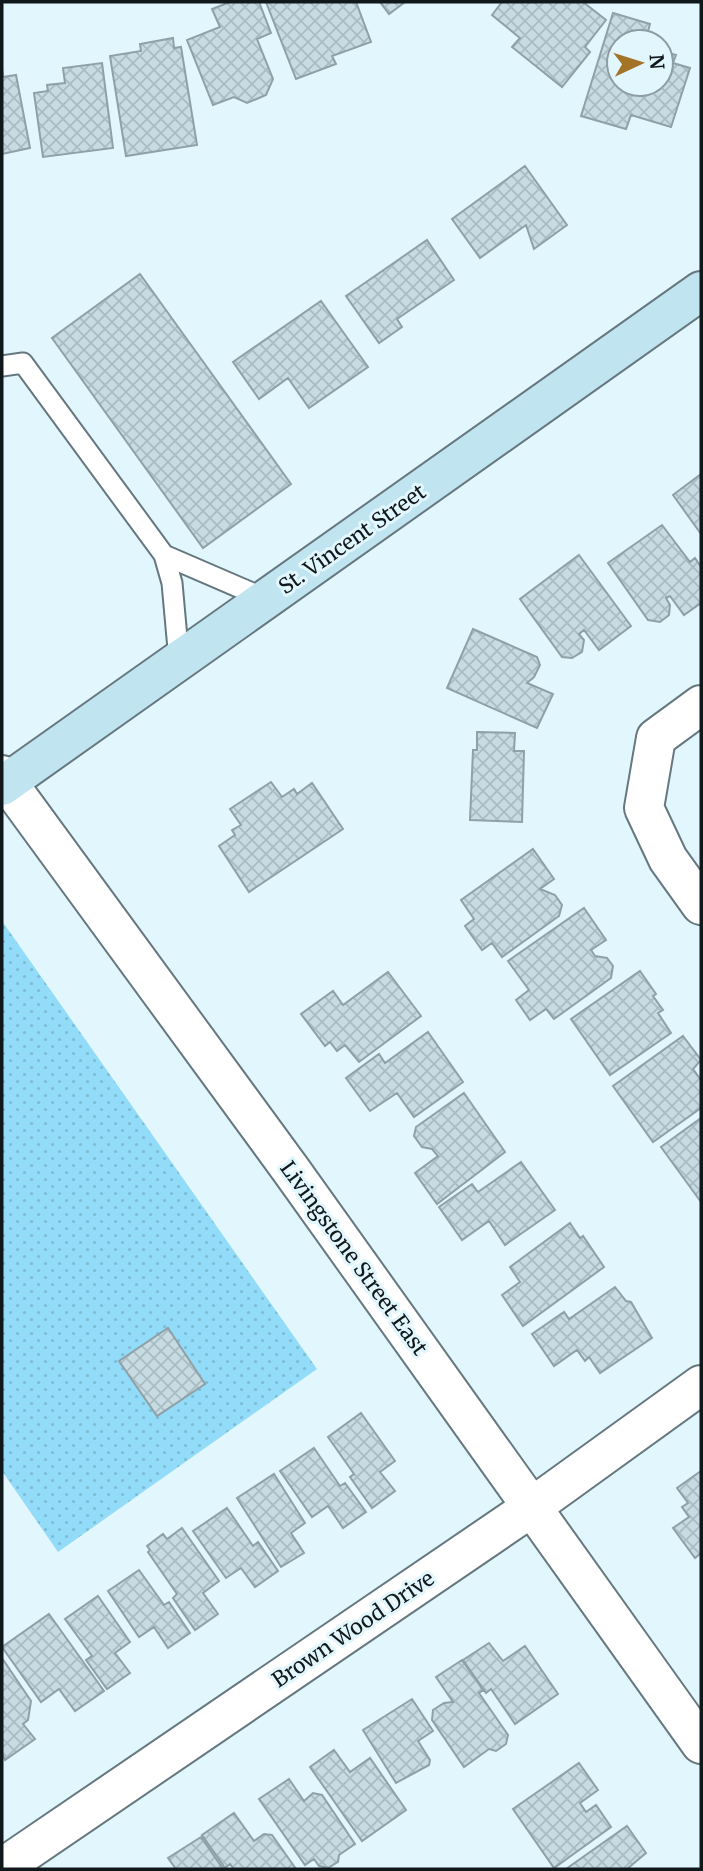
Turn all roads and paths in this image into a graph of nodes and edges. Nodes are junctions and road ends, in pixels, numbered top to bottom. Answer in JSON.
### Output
{"nodes":[{"id":1,"x":701,"y":291,"type":"edge"},
{"id":2,"x":2,"y":366,"type":"edge"},
{"id":3,"x":164,"y":555,"type":"junction"},
{"id":4,"x":266,"y":599,"type":"junction"},
{"id":5,"x":179,"y":660,"type":"junction"},
{"id":6,"x":701,"y":705,"type":"edge"},
{"id":7,"x":3,"y":781,"type":"edge"},
{"id":8,"x":701,"y":905,"type":"edge"},
{"id":9,"x":701,"y":1385,"type":"edge"},
{"id":10,"x":532,"y":1507,"type":"junction"},
{"id":11,"x":701,"y":1744,"type":"edge"},
{"id":12,"x":2,"y":1868,"type":"edge"}],
"edges":[{"from":1,"to":4,"type":"main road","name":"St. Vincent Street"},
{"from":2,"to":3,"type":"lane"},
{"from":3,"to":4,"type":"lane"},
{"from":3,"to":5,"type":"lane"},
{"from":4,"to":5,"type":"main road","name":"St. Vincent Street"},
{"from":5,"to":7,"type":"main road","name":"St. Vincent Street"},
{"from":6,"to":8,"type":"street"},
{"from":7,"to":10,"type":"street","name":"Livingstone Street East"},
{"from":9,"to":10,"type":"street","name":"Brown Wood Drive"},
{"from":10,"to":11,"type":"street","name":"Livingstone Street East"},
{"from":10,"to":12,"type":"street","name":"Brown Wood Drive"}]}
